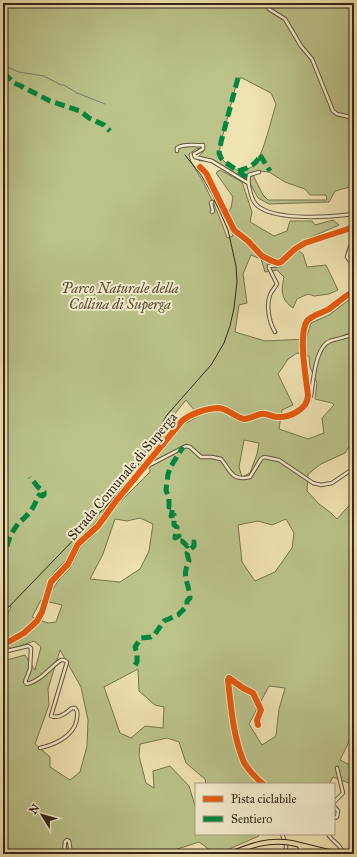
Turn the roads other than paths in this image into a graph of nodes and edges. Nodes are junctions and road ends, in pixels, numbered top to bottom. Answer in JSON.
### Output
{"nodes":[{"id":1,"x":265,"y":3,"type":"edge"},
{"id":2,"x":354,"y":118,"type":"edge"},
{"id":3,"x":177,"y":151,"type":"dead end"},
{"id":4,"x":200,"y":168,"type":"dead end"},
{"id":5,"x":259,"y":172,"type":"dead end"},
{"id":6,"x":248,"y":183,"type":"junction"},
{"id":7,"x":216,"y":201,"type":"dead end"},
{"id":8,"x":212,"y":202,"type":"dead end"},
{"id":9,"x":224,"y":208,"type":"junction"},
{"id":10,"x":212,"y":212,"type":"dead end"},
{"id":11,"x":354,"y":214,"type":"edge"},
{"id":12,"x":354,"y":227,"type":"edge"},
{"id":13,"x":354,"y":242,"type":"edge"},
{"id":14,"x":281,"y":262,"type":"junction"},
{"id":15,"x":354,"y":267,"type":"edge"},
{"id":16,"x":354,"y":291,"type":"edge"},
{"id":17,"x":275,"y":332,"type":"dead end"},
{"id":18,"x":354,"y":333,"type":"edge"},
{"id":19,"x":308,"y":399,"type":"junction"},
{"id":20,"x":354,"y":468,"type":"edge"},
{"id":21,"x":143,"y":469,"type":"junction"},
{"id":22,"x":3,"y":645,"type":"edge"},
{"id":23,"x":3,"y":652,"type":"edge"},
{"id":24,"x":258,"y":725,"type":"dead end"},
{"id":25,"x":40,"y":748,"type":"dead end"},
{"id":26,"x":337,"y":768,"type":"dead end"},
{"id":27,"x":262,"y":783,"type":"edge"},
{"id":28,"x":335,"y":801,"type":"edge"},
{"id":29,"x":335,"y":807,"type":"edge"},
{"id":30,"x":335,"y":818,"type":"edge"},
{"id":31,"x":282,"y":835,"type":"edge"},
{"id":32,"x":329,"y":835,"type":"edge"},
{"id":33,"x":298,"y":844,"type":"junction"},
{"id":34,"x":342,"y":853,"type":"edge"},
{"id":35,"x":64,"y":854,"type":"edge"},
{"id":36,"x":71,"y":854,"type":"edge"},
{"id":37,"x":231,"y":854,"type":"edge"},
{"id":38,"x":286,"y":854,"type":"edge"},
{"id":39,"x":299,"y":854,"type":"edge"},
{"id":40,"x":310,"y":854,"type":"edge"},
{"id":41,"x":322,"y":854,"type":"edge"},
{"id":42,"x":337,"y":854,"type":"edge"}],
"edges":[{"from":1,"to":2,"type":"street"},
{"from":3,"to":6,"type":"street"},
{"from":4,"to":9,"type":"street"},
{"from":5,"to":6,"type":"street"},
{"from":6,"to":11,"type":"street"},
{"from":7,"to":9,"type":"street"},
{"from":8,"to":10,"type":"street"},
{"from":9,"to":14,"type":"street"},
{"from":12,"to":14,"type":"street"},
{"from":13,"to":15,"type":"street"},
{"from":14,"to":17,"type":"street"},
{"from":16,"to":19,"type":"street"},
{"from":18,"to":19,"type":"street"},
{"from":19,"to":21,"type":"street","name":"Strada Comunale di Superga"},
{"from":20,"to":21,"type":"street"},
{"from":21,"to":22,"type":"street","name":"Strada Comunale di Superga"},
{"from":23,"to":25,"type":"street"},
{"from":24,"to":27,"type":"street"},
{"from":26,"to":28,"type":"street"},
{"from":29,"to":30,"type":"street"},
{"from":31,"to":38,"type":"street"},
{"from":32,"to":34,"type":"street"},
{"from":33,"to":37,"type":"main road","bridge":true},
{"from":33,"to":41,"type":"street"},
{"from":33,"to":42,"type":"main road"},
{"from":35,"to":36,"type":"street"},
{"from":39,"to":40,"type":"street"}]}
